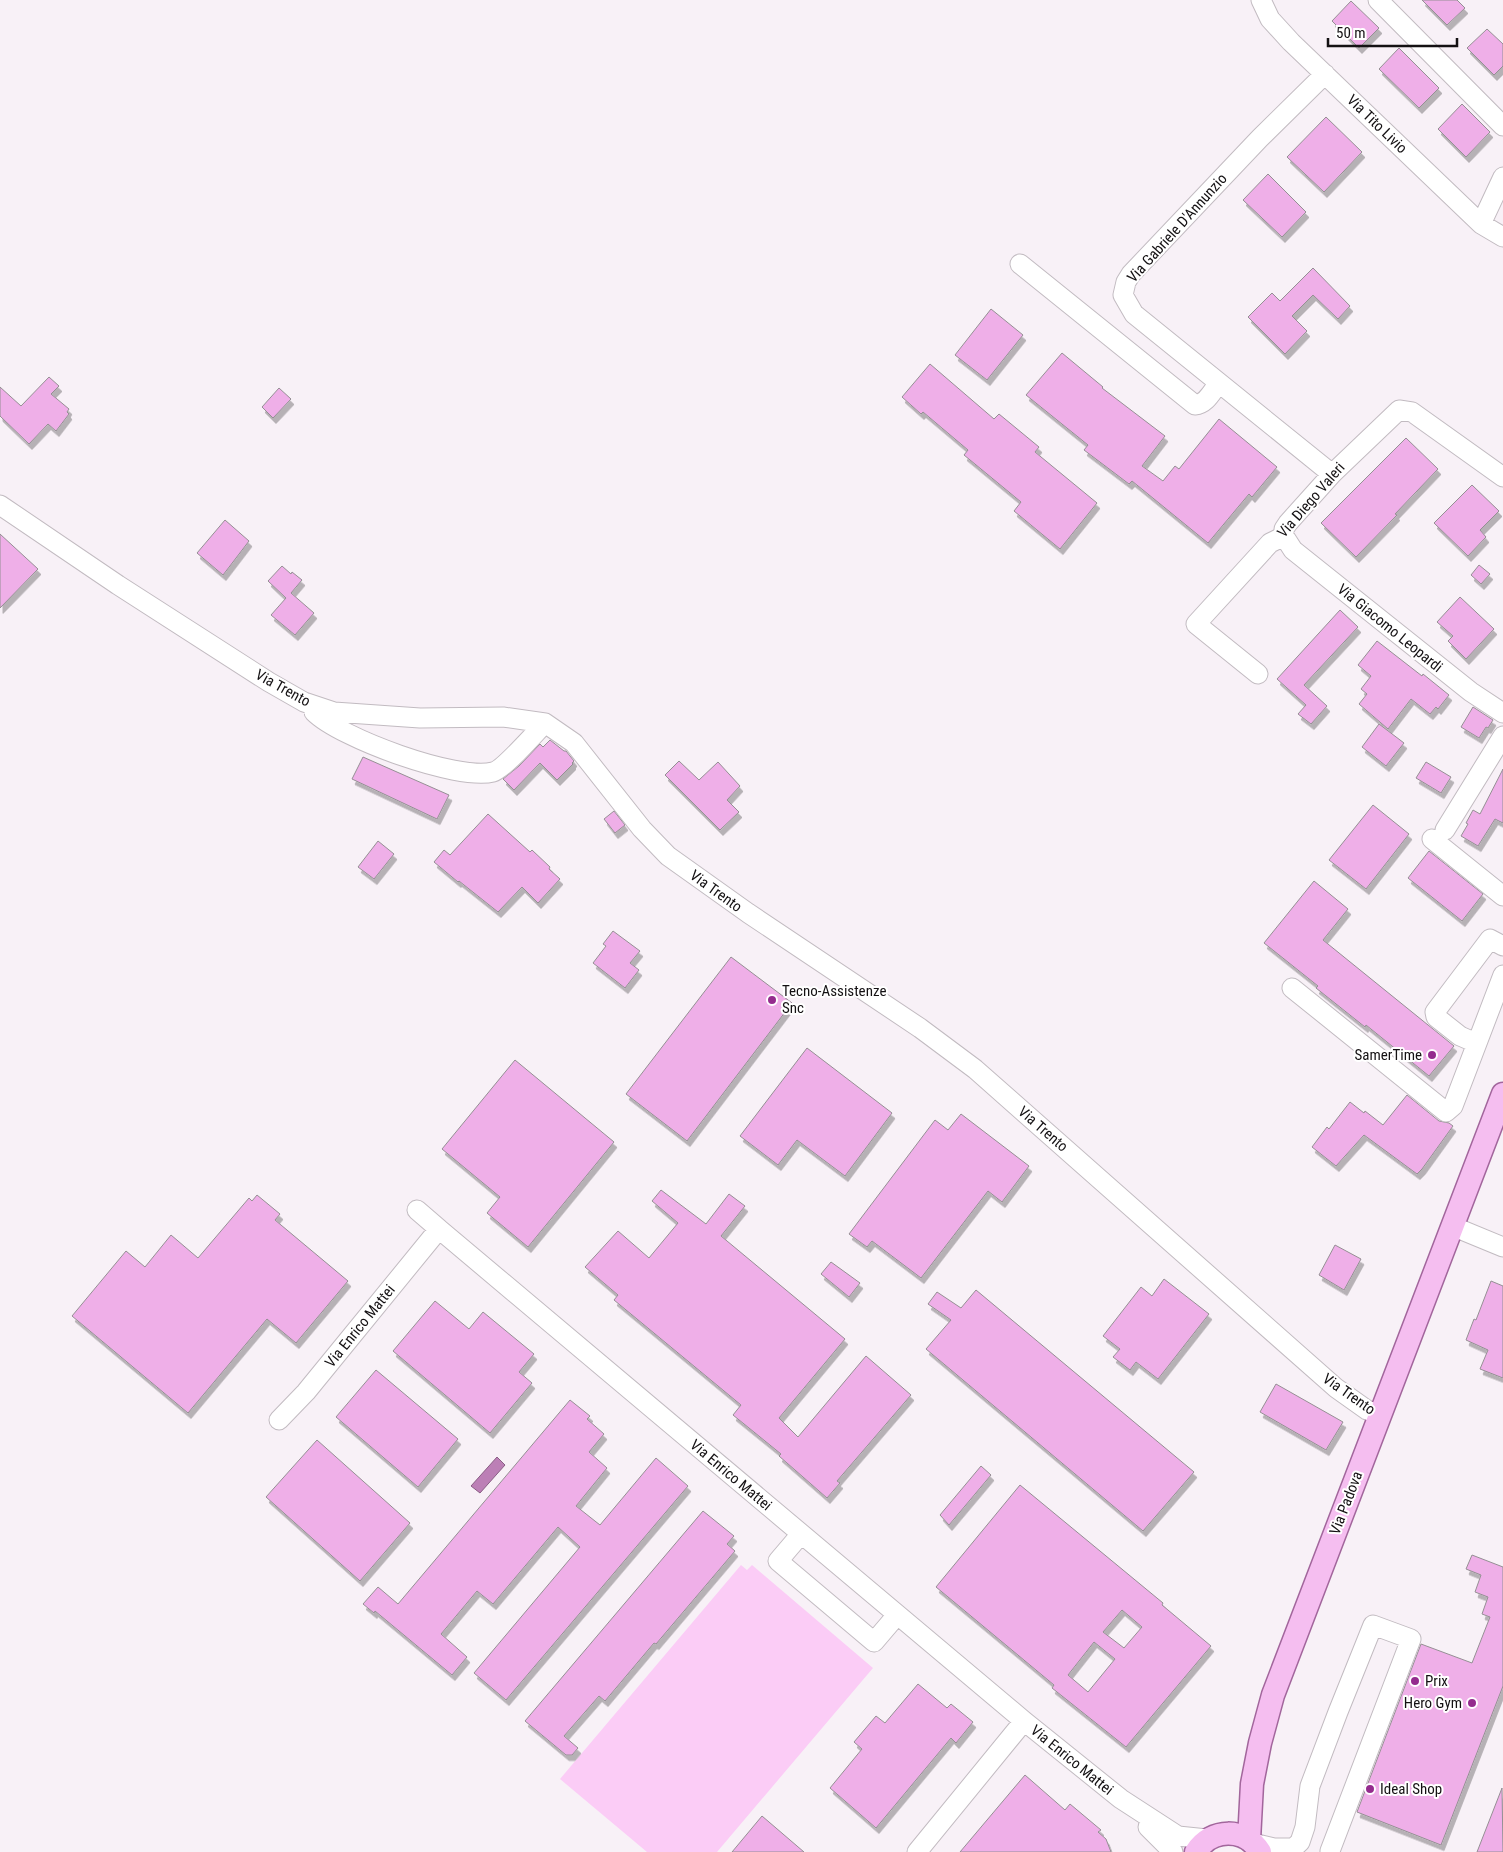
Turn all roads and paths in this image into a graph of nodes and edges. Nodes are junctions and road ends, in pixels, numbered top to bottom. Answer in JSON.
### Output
{"nodes":[{"id":1,"x":1261,"y":0,"type":"edge"},
{"id":2,"x":1378,"y":0,"type":"edge"},
{"id":3,"x":1325,"y":74,"type":"junction"},
{"id":4,"x":1503,"y":126,"type":"edge"},
{"id":5,"x":1503,"y":178,"type":"edge"},
{"id":6,"x":1481,"y":224,"type":"junction"},
{"id":7,"x":1503,"y":237,"type":"edge"},
{"id":8,"x":1020,"y":264,"type":"dead end"},
{"id":9,"x":1219,"y":383,"type":"junction"},
{"id":10,"x":1332,"y":474,"type":"junction"},
{"id":11,"x":1503,"y":477,"type":"edge"},
{"id":12,"x":0,"y":505,"type":"edge"},
{"id":13,"x":1284,"y":536,"type":"junction"},
{"id":14,"x":1258,"y":674,"type":"dead end"},
{"id":15,"x":304,"y":702,"type":"junction"},
{"id":16,"x":1503,"y":713,"type":"edge"},
{"id":17,"x":545,"y":723,"type":"junction"},
{"id":18,"x":1503,"y":736,"type":"edge"},
{"id":19,"x":1503,"y":896,"type":"edge"},
{"id":20,"x":1503,"y":946,"type":"edge"},
{"id":21,"x":1503,"y":975,"type":"edge"},
{"id":22,"x":1292,"y":988,"type":"dead end"},
{"id":23,"x":1476,"y":1043,"type":"junction"},
{"id":24,"x":1503,"y":1094,"type":"edge"},
{"id":25,"x":417,"y":1210,"type":"dead end"},
{"id":26,"x":1452,"y":1226,"type":"junction"},
{"id":27,"x":439,"y":1229,"type":"junction"},
{"id":28,"x":1503,"y":1246,"type":"edge"},
{"id":29,"x":1380,"y":1415,"type":"junction"},
{"id":30,"x":279,"y":1420,"type":"dead end"},
{"id":31,"x":801,"y":1534,"type":"junction"},
{"id":32,"x":897,"y":1615,"type":"junction"},
{"id":33,"x":1024,"y":1721,"type":"junction"},
{"id":34,"x":1252,"y":1784,"type":"junction"},
{"id":35,"x":1121,"y":1799,"type":"junction"},
{"id":36,"x":1207,"y":1842,"type":"edge"},
{"id":37,"x":1254,"y":1845,"type":"edge"},
{"id":38,"x":1294,"y":1847,"type":"edge"},
{"id":39,"x":1332,"y":1851,"type":"edge"},
{"id":40,"x":917,"y":1852,"type":"edge"},
{"id":41,"x":1173,"y":1852,"type":"edge"}],
"edges":[{"from":1,"to":3,"type":"street","name":"Via Tito Livio"},
{"from":2,"to":4,"type":"street"},
{"from":3,"to":6,"type":"street","name":"Via Tito Livio"},
{"from":3,"to":9,"type":"street","name":"Via Gabriele D'Annunzio"},
{"from":5,"to":6,"type":"street"},
{"from":6,"to":7,"type":"street","name":"Via Tito Livio"},
{"from":8,"to":9,"type":"street"},
{"from":9,"to":10,"type":"street","name":"Via Gabriele D'Annunzio"},
{"from":10,"to":11,"type":"street","name":"Via Diego Valeri"},
{"from":10,"to":13,"type":"street","name":"Via Diego Valeri"},
{"from":12,"to":15,"type":"street","name":"Via Trento"},
{"from":13,"to":14,"type":"street","name":"Via Diego Valeri"},
{"from":13,"to":16,"type":"street","name":"Via Giacomo Leopardi"},
{"from":15,"to":17,"type":"street","name":"Via Trento"},
{"from":15,"to":17,"type":"street"},
{"from":17,"to":29,"type":"street","name":"Via Trento"},
{"from":18,"to":19,"type":"street"},
{"from":20,"to":23,"type":"street"},
{"from":21,"to":23,"type":"street"},
{"from":22,"to":23,"type":"street"},
{"from":24,"to":26,"type":"main road","name":"Via Padova"},
{"from":25,"to":27,"type":"street","name":"Via Enrico Mattei"},
{"from":26,"to":28,"type":"street"},
{"from":26,"to":29,"type":"main road","name":"Via Padova"},
{"from":27,"to":30,"type":"street","name":"Via Enrico Mattei"},
{"from":27,"to":31,"type":"street","name":"Via Enrico Mattei"},
{"from":29,"to":34,"type":"main road","name":"Via Padova"},
{"from":31,"to":32,"type":"street","name":"Via Enrico Mattei"},
{"from":31,"to":32,"type":"street"},
{"from":32,"to":33,"type":"street","name":"Via Enrico Mattei"},
{"from":33,"to":35,"type":"street","name":"Via Enrico Mattei"},
{"from":33,"to":40,"type":"street","name":"Via Enrico Mattei"},
{"from":34,"to":36,"type":"main road","name":"Via Padova"},
{"from":34,"to":37,"type":"main road","name":"Via Padova"},
{"from":35,"to":36,"type":"street","name":"Via Enrico Mattei"},
{"from":35,"to":41,"type":"street","name":"Via Enrico Mattei"},
{"from":36,"to":37,"type":"main road"},
{"from":37,"to":38,"type":"street"},
{"from":38,"to":39,"type":"street"},
{"from":38,"to":39,"type":"street"}]}
